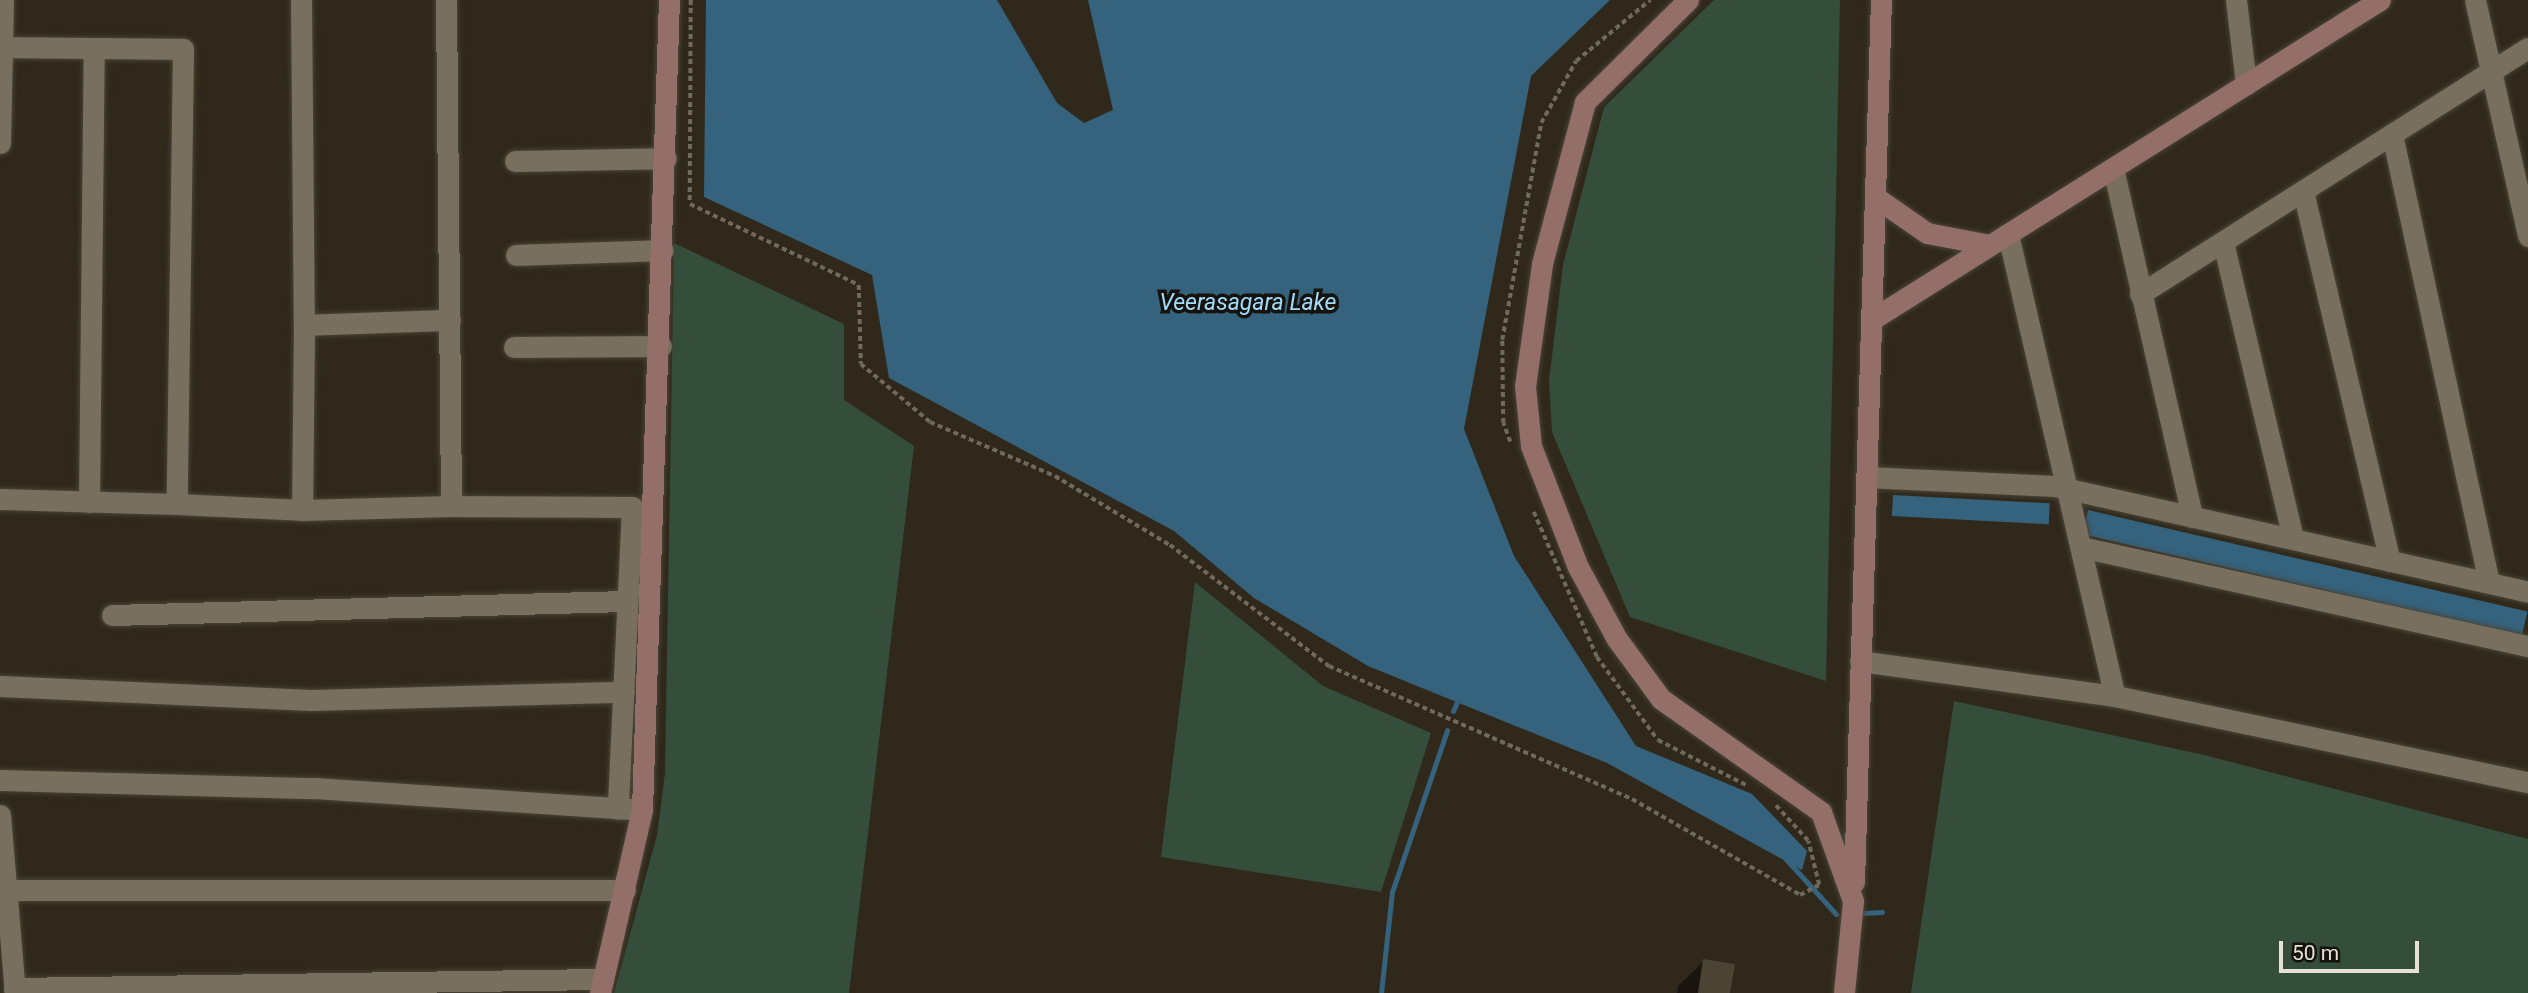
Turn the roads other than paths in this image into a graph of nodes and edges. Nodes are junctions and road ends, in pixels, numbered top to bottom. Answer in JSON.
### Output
{"nodes":[{"id":1,"x":3,"y":0,"type":"edge"},
{"id":2,"x":302,"y":0,"type":"edge"},
{"id":3,"x":446,"y":0,"type":"edge"},
{"id":4,"x":669,"y":0,"type":"edge"},
{"id":5,"x":1688,"y":0,"type":"edge"},
{"id":6,"x":1881,"y":0,"type":"edge"},
{"id":7,"x":2236,"y":0,"type":"edge"},
{"id":8,"x":2380,"y":0,"type":"edge"},
{"id":9,"x":2475,"y":0,"type":"edge"},
{"id":10,"x":2,"y":47,"type":"junction"},
{"id":11,"x":94,"y":48,"type":"junction"},
{"id":12,"x":2528,"y":48,"type":"edge"},
{"id":13,"x":2492,"y":71,"type":"junction"},
{"id":14,"x":2246,"y":84,"type":"junction"},
{"id":15,"x":2392,"y":134,"type":"junction"},
{"id":16,"x":0,"y":143,"type":"edge"},
{"id":17,"x":666,"y":158,"type":"junction"},
{"id":18,"x":515,"y":162,"type":"dead end"},
{"id":19,"x":2113,"y":168,"type":"junction"},
{"id":20,"x":2303,"y":191,"type":"junction"},
{"id":21,"x":1875,"y":197,"type":"junction"},
{"id":22,"x":2525,"y":207,"type":"edge"},
{"id":23,"x":2528,"y":236,"type":"edge"},
{"id":24,"x":1999,"y":239,"type":"junction"},
{"id":25,"x":2223,"y":242,"type":"junction"},
{"id":26,"x":663,"y":250,"type":"junction"},
{"id":27,"x":516,"y":255,"type":"dead end"},
{"id":28,"x":2140,"y":294,"type":"junction"},
{"id":29,"x":450,"y":320,"type":"junction"},
{"id":30,"x":1871,"y":320,"type":"junction"},
{"id":31,"x":304,"y":325,"type":"junction"},
{"id":32,"x":661,"y":346,"type":"junction"},
{"id":33,"x":514,"y":347,"type":"dead end"},
{"id":34,"x":1866,"y":477,"type":"junction"},
{"id":35,"x":2069,"y":498,"type":"junction"},
{"id":36,"x":0,"y":499,"type":"edge"},
{"id":37,"x":89,"y":502,"type":"junction"},
{"id":38,"x":177,"y":504,"type":"junction"},
{"id":39,"x":451,"y":506,"type":"junction"},
{"id":40,"x":302,"y":510,"type":"junction"},
{"id":41,"x":2192,"y":517,"type":"junction"},
{"id":42,"x":2293,"y":539,"type":"junction"},
{"id":43,"x":2079,"y":540,"type":"junction"},
{"id":44,"x":2390,"y":561,"type":"junction"},
{"id":45,"x":2489,"y":583,"type":"junction"},
{"id":46,"x":2528,"y":592,"type":"edge"},
{"id":47,"x":627,"y":601,"type":"junction"},
{"id":48,"x":112,"y":615,"type":"dead end"},
{"id":49,"x":2528,"y":646,"type":"edge"},
{"id":50,"x":1860,"y":661,"type":"junction"},
{"id":51,"x":0,"y":686,"type":"edge"},
{"id":52,"x":624,"y":692,"type":"junction"},
{"id":53,"x":2115,"y":696,"type":"junction"},
{"id":54,"x":0,"y":780,"type":"edge"},
{"id":55,"x":2528,"y":782,"type":"edge"},
{"id":56,"x":618,"y":809,"type":"junction"},
{"id":57,"x":642,"y":809,"type":"junction"},
{"id":58,"x":0,"y":815,"type":"edge"},
{"id":59,"x":6,"y":890,"type":"junction"},
{"id":60,"x":625,"y":890,"type":"junction"},
{"id":61,"x":1853,"y":901,"type":"junction"},
{"id":62,"x":601,"y":986,"type":"edge"},
{"id":63,"x":285,"y":988,"type":"edge"},
{"id":64,"x":15,"y":991,"type":"edge"},
{"id":65,"x":1844,"y":993,"type":"edge"}],
"edges":[{"from":1,"to":10,"type":"street"},
{"from":2,"to":31,"type":"street"},
{"from":3,"to":29,"type":"street"},
{"from":4,"to":17,"type":"street"},
{"from":5,"to":61,"type":"street"},
{"from":6,"to":21,"type":"street"},
{"from":7,"to":14,"type":"street"},
{"from":8,"to":14,"type":"street"},
{"from":9,"to":13,"type":"street"},
{"from":10,"to":11,"type":"street"},
{"from":10,"to":16,"type":"street"},
{"from":11,"to":37,"type":"street"},
{"from":11,"to":38,"type":"street"},
{"from":12,"to":13,"type":"street"},
{"from":13,"to":15,"type":"street"},
{"from":13,"to":22,"type":"street"},
{"from":14,"to":19,"type":"street"},
{"from":15,"to":20,"type":"street"},
{"from":15,"to":45,"type":"street"},
{"from":17,"to":18,"type":"street"},
{"from":17,"to":26,"type":"street"},
{"from":19,"to":24,"type":"street"},
{"from":19,"to":28,"type":"street"},
{"from":20,"to":25,"type":"street"},
{"from":20,"to":44,"type":"street"},
{"from":21,"to":24,"type":"street"},
{"from":21,"to":30,"type":"street"},
{"from":22,"to":23,"type":"street"},
{"from":24,"to":30,"type":"street"},
{"from":24,"to":35,"type":"street"},
{"from":25,"to":28,"type":"street"},
{"from":25,"to":42,"type":"street"},
{"from":26,"to":27,"type":"street"},
{"from":26,"to":32,"type":"street"},
{"from":28,"to":41,"type":"street"},
{"from":29,"to":31,"type":"street"},
{"from":29,"to":39,"type":"street"},
{"from":30,"to":34,"type":"street"},
{"from":31,"to":40,"type":"street"},
{"from":32,"to":33,"type":"street"},
{"from":32,"to":57,"type":"street"},
{"from":34,"to":35,"type":"street"},
{"from":34,"to":50,"type":"street"},
{"from":35,"to":41,"type":"street"},
{"from":35,"to":43,"type":"street"},
{"from":36,"to":37,"type":"street"},
{"from":37,"to":38,"type":"street"},
{"from":38,"to":40,"type":"street"},
{"from":39,"to":40,"type":"street"},
{"from":39,"to":47,"type":"street"},
{"from":41,"to":42,"type":"street"},
{"from":42,"to":44,"type":"street"},
{"from":43,"to":49,"type":"street"},
{"from":43,"to":53,"type":"street"},
{"from":44,"to":45,"type":"street"},
{"from":45,"to":46,"type":"street"},
{"from":47,"to":48,"type":"street"},
{"from":47,"to":52,"type":"street"},
{"from":50,"to":53,"type":"street"},
{"from":50,"to":61,"type":"street"},
{"from":51,"to":52,"type":"street"},
{"from":52,"to":56,"type":"street"},
{"from":53,"to":55,"type":"street"},
{"from":54,"to":56,"type":"street"},
{"from":56,"to":57,"type":"street"},
{"from":57,"to":60,"type":"street"},
{"from":58,"to":59,"type":"street"},
{"from":59,"to":60,"type":"street"},
{"from":59,"to":64,"type":"street"},
{"from":60,"to":62,"type":"street"},
{"from":61,"to":65,"type":"street"},
{"from":62,"to":63,"type":"street"},
{"from":63,"to":64,"type":"street"}]}
